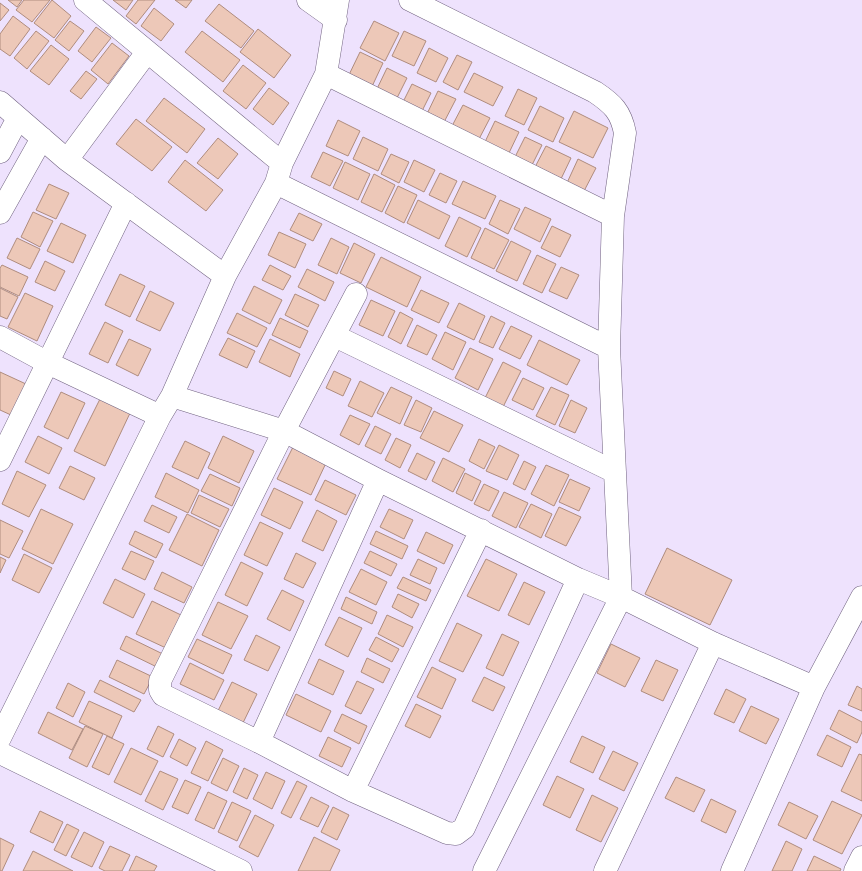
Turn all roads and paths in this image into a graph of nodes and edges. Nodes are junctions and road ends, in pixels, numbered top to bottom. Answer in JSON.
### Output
{"nodes":[{"id":1,"x":85,"y":0,"type":"edge"},
{"id":2,"x":308,"y":0,"type":"edge"},
{"id":3,"x":410,"y":0,"type":"edge"},
{"id":4,"x":337,"y":10,"type":"edge"},
{"id":5,"x":147,"y":52,"type":"junction"},
{"id":6,"x":326,"y":74,"type":"junction"},
{"id":7,"x":0,"y":102,"type":"edge"},
{"id":8,"x":18,"y":118,"type":"junction"},
{"id":9,"x":42,"y":138,"type":"junction"},
{"id":10,"x":0,"y":152,"type":"edge"},
{"id":11,"x":67,"y":160,"type":"junction"},
{"id":12,"x":282,"y":163,"type":"junction"},
{"id":13,"x":276,"y":184,"type":"junction"},
{"id":14,"x":126,"y":203,"type":"junction"},
{"id":15,"x":0,"y":213,"type":"edge"},
{"id":16,"x":613,"y":216,"type":"junction"},
{"id":17,"x":225,"y":276,"type":"junction"},
{"id":18,"x":356,"y":294,"type":"dead end"},
{"id":19,"x":335,"y":336,"type":"junction"},
{"id":20,"x":0,"y":337,"type":"edge"},
{"id":21,"x":609,"y":348,"type":"junction"},
{"id":22,"x":48,"y":363,"type":"junction"},
{"id":23,"x":172,"y":396,"type":"junction"},
{"id":24,"x":160,"y":416,"type":"junction"},
{"id":25,"x":284,"y":431,"type":"junction"},
{"id":26,"x":0,"y":460,"type":"edge"},
{"id":27,"x":615,"y":472,"type":"junction"},
{"id":28,"x":378,"y":480,"type":"junction"},
{"id":29,"x":481,"y":530,"type":"junction"},
{"id":30,"x":578,"y":579,"type":"junction"},
{"id":31,"x":621,"y":597,"type":"junction"},
{"id":32,"x":862,"y":597,"type":"edge"},
{"id":33,"x":713,"y":643,"type":"junction"},
{"id":34,"x":814,"y":687,"type":"junction"},
{"id":35,"x":0,"y":738,"type":"edge"},
{"id":36,"x":259,"y":742,"type":"junction"},
{"id":37,"x":0,"y":753,"type":"edge"},
{"id":38,"x":353,"y":791,"type":"junction"},
{"id":39,"x":862,"y":858,"type":"edge"},
{"id":40,"x":241,"y":871,"type":"edge"},
{"id":41,"x":484,"y":871,"type":"edge"},
{"id":42,"x":604,"y":871,"type":"edge"},
{"id":43,"x":732,"y":871,"type":"edge"},
{"id":44,"x":855,"y":871,"type":"edge"}],
"edges":[{"from":1,"to":5,"type":"street"},
{"from":2,"to":4,"type":"street"},
{"from":3,"to":16,"type":"street"},
{"from":4,"to":6,"type":"street"},
{"from":5,"to":11,"type":"street"},
{"from":5,"to":12,"type":"street"},
{"from":6,"to":12,"type":"street"},
{"from":6,"to":16,"type":"street"},
{"from":7,"to":8,"type":"street"},
{"from":8,"to":9,"type":"street"},
{"from":8,"to":10,"type":"street"},
{"from":9,"to":11,"type":"street"},
{"from":9,"to":15,"type":"street"},
{"from":11,"to":14,"type":"street"},
{"from":12,"to":13,"type":"street"},
{"from":13,"to":17,"type":"street"},
{"from":13,"to":21,"type":"street"},
{"from":14,"to":17,"type":"street"},
{"from":14,"to":22,"type":"street"},
{"from":16,"to":21,"type":"street"},
{"from":17,"to":23,"type":"street"},
{"from":18,"to":19,"type":"street"},
{"from":19,"to":25,"type":"street"},
{"from":19,"to":27,"type":"street"},
{"from":20,"to":22,"type":"street"},
{"from":21,"to":27,"type":"street"},
{"from":22,"to":24,"type":"street"},
{"from":22,"to":26,"type":"street"},
{"from":23,"to":24,"type":"street"},
{"from":23,"to":25,"type":"street"},
{"from":24,"to":35,"type":"street"},
{"from":25,"to":28,"type":"street"},
{"from":25,"to":36,"type":"street"},
{"from":27,"to":31,"type":"street"},
{"from":28,"to":29,"type":"street"},
{"from":28,"to":36,"type":"street"},
{"from":29,"to":30,"type":"street"},
{"from":29,"to":38,"type":"street"},
{"from":30,"to":31,"type":"street"},
{"from":30,"to":38,"type":"street"},
{"from":31,"to":33,"type":"street"},
{"from":31,"to":41,"type":"street"},
{"from":32,"to":34,"type":"street"},
{"from":33,"to":34,"type":"street"},
{"from":33,"to":42,"type":"street"},
{"from":34,"to":43,"type":"street"},
{"from":36,"to":38,"type":"street"},
{"from":37,"to":40,"type":"street"},
{"from":39,"to":44,"type":"street"}]}
